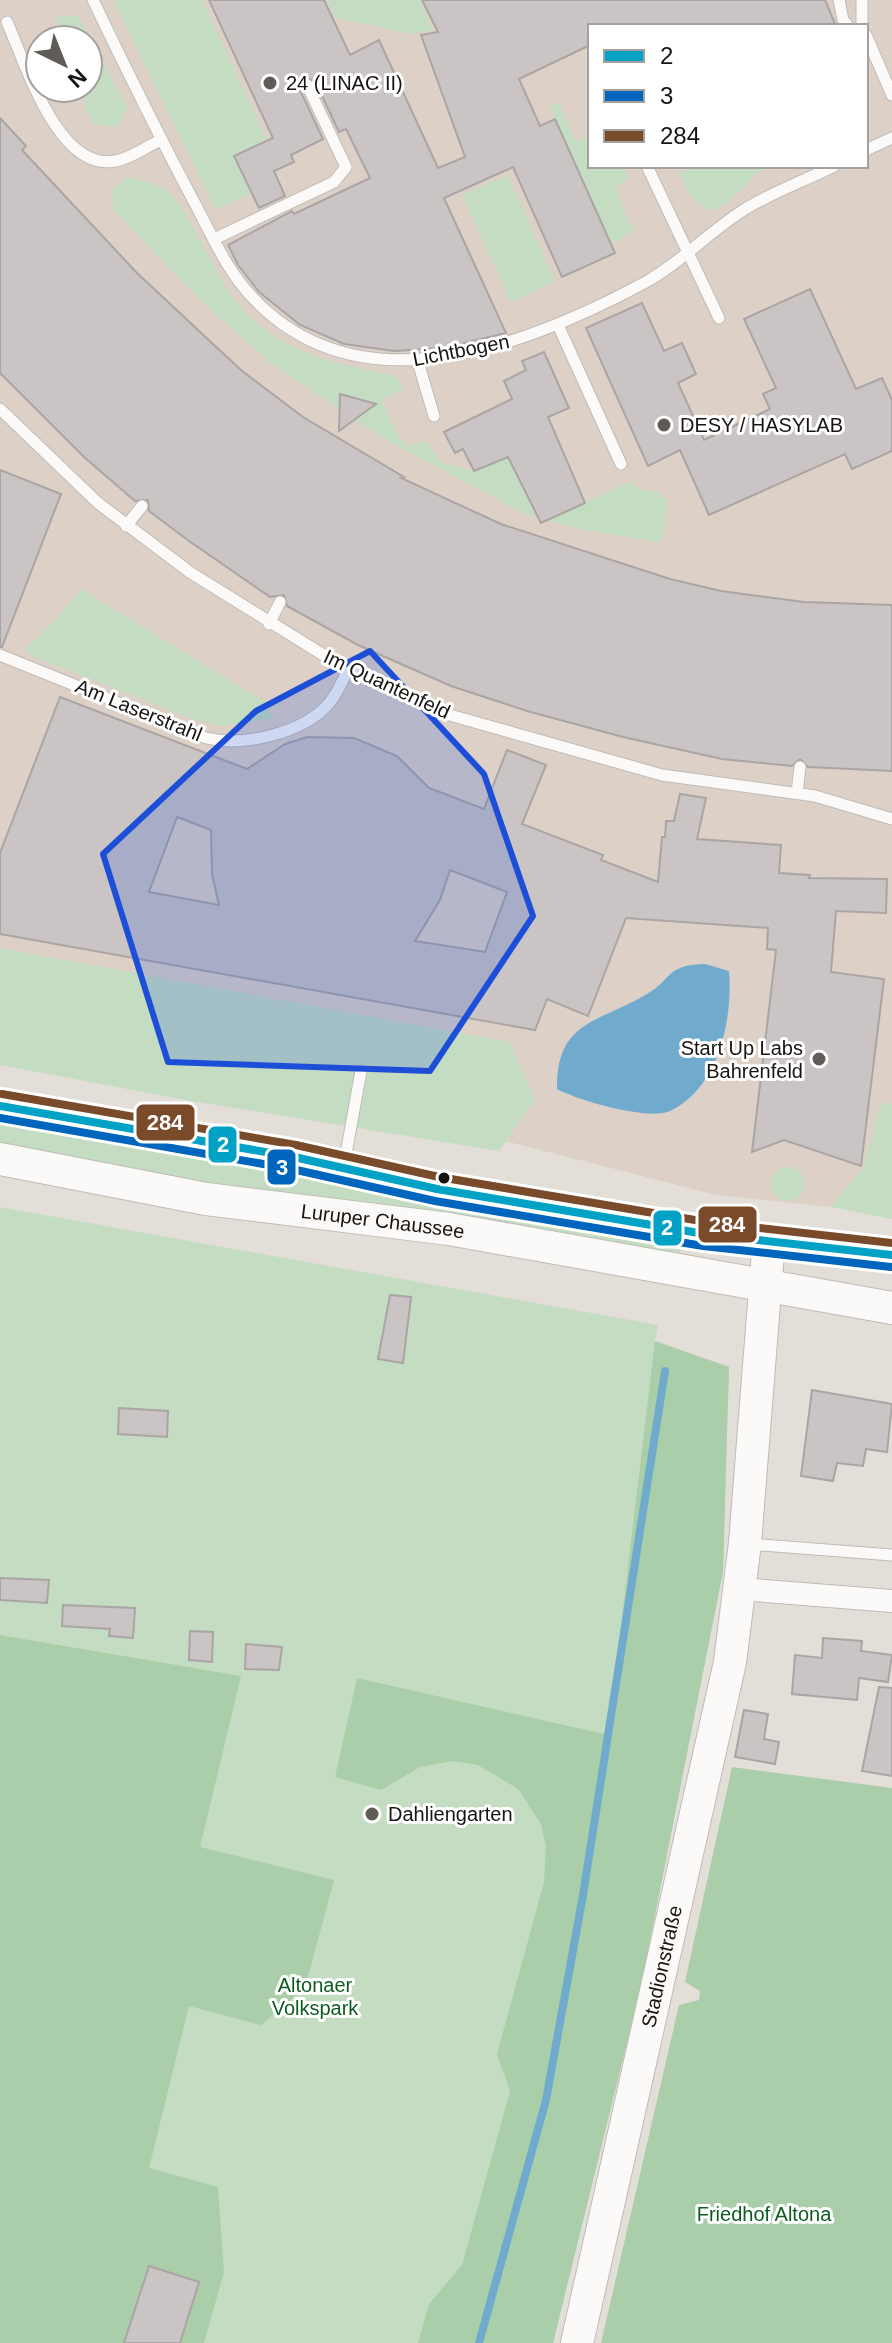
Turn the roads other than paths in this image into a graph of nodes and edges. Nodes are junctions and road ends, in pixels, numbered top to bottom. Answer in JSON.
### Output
{"nodes":[{"id":1,"x":93,"y":0,"type":"edge"},
{"id":2,"x":839,"y":0,"type":"edge"},
{"id":3,"x":862,"y":0,"type":"edge"},
{"id":4,"x":7,"y":22,"type":"dead end"},
{"id":5,"x":846,"y":24,"type":"edge"},
{"id":6,"x":862,"y":24,"type":"edge"},
{"id":7,"x":868,"y":39,"type":"edge"},
{"id":8,"x":868,"y":48,"type":"edge"},
{"id":9,"x":876,"y":57,"type":"junction"},
{"id":10,"x":307,"y":85,"type":"dead end"},
{"id":11,"x":892,"y":95,"type":"edge"},
{"id":12,"x":892,"y":138,"type":"edge"},
{"id":13,"x":161,"y":140,"type":"junction"},
{"id":14,"x":868,"y":149,"type":"edge"},
{"id":15,"x":648,"y":168,"type":"edge"},
{"id":16,"x":830,"y":168,"type":"edge"},
{"id":17,"x":214,"y":239,"type":"junction"},
{"id":18,"x":688,"y":251,"type":"junction"},
{"id":19,"x":719,"y":318,"type":"dead end"},
{"id":20,"x":558,"y":325,"type":"junction"},
{"id":21,"x":418,"y":362,"type":"junction"},
{"id":22,"x":0,"y":409,"type":"edge"},
{"id":23,"x":434,"y":416,"type":"dead end"},
{"id":24,"x":621,"y":464,"type":"dead end"},
{"id":25,"x":142,"y":506,"type":"dead end"},
{"id":26,"x":126,"y":526,"type":"junction"},
{"id":27,"x":280,"y":602,"type":"dead end"},
{"id":28,"x":269,"y":624,"type":"junction"},
{"id":29,"x":0,"y":655,"type":"edge"},
{"id":30,"x":349,"y":668,"type":"junction"},
{"id":31,"x":800,"y":767,"type":"dead end"},
{"id":32,"x":797,"y":793,"type":"junction"},
{"id":33,"x":892,"y":819,"type":"edge"},
{"id":34,"x":361,"y":1071,"type":"dead end"},
{"id":35,"x":0,"y":1106,"type":"edge"},
{"id":36,"x":0,"y":1159,"type":"edge"},
{"id":37,"x":343,"y":1168,"type":"junction"},
{"id":38,"x":769,"y":1240,"type":"junction"},
{"id":39,"x":892,"y":1255,"type":"edge"},
{"id":40,"x":765,"y":1287,"type":"junction"},
{"id":41,"x":892,"y":1308,"type":"edge"},
{"id":42,"x":745,"y":1543,"type":"junction"},
{"id":43,"x":892,"y":1555,"type":"edge"},
{"id":44,"x":741,"y":1589,"type":"junction"},
{"id":45,"x":892,"y":1601,"type":"edge"},
{"id":46,"x":577,"y":2343,"type":"edge"}],
"edges":[{"from":1,"to":13,"type":"lane","name":"Lichtbogen"},
{"from":2,"to":5,"type":"lane"},
{"from":3,"to":6,"type":"lane"},
{"from":4,"to":13,"type":"lane"},
{"from":7,"to":9,"type":"lane"},
{"from":8,"to":9,"type":"lane"},
{"from":9,"to":11,"type":"lane"},
{"from":10,"to":17,"type":"lane"},
{"from":12,"to":14,"type":"lane"},
{"from":13,"to":17,"type":"lane","name":"Lichtbogen"},
{"from":15,"to":18,"type":"lane"},
{"from":16,"to":18,"type":"lane","name":"Lichtbogen"},
{"from":17,"to":21,"type":"lane","name":"Lichtbogen"},
{"from":18,"to":19,"type":"lane"},
{"from":18,"to":20,"type":"lane","name":"Lichtbogen"},
{"from":20,"to":21,"type":"lane","name":"Lichtbogen"},
{"from":20,"to":24,"type":"lane"},
{"from":21,"to":23,"type":"lane"},
{"from":22,"to":26,"type":"lane","name":"Im Quantenfeld"},
{"from":25,"to":26,"type":"lane"},
{"from":26,"to":28,"type":"lane","name":"Im Quantenfeld"},
{"from":27,"to":28,"type":"lane"},
{"from":28,"to":30,"type":"lane","name":"Im Quantenfeld"},
{"from":29,"to":30,"type":"lane","name":"Am Laserstrahl"},
{"from":30,"to":32,"type":"lane","name":"Im Quantenfeld"},
{"from":31,"to":32,"type":"lane"},
{"from":32,"to":33,"type":"lane","name":"Im Quantenfeld"},
{"from":34,"to":37,"type":"lane"},
{"from":35,"to":37,"type":"main road","name":"Luruper Chaussee"},
{"from":36,"to":40,"type":"main road","name":"Luruper Chaussee"},
{"from":37,"to":38,"type":"main road","name":"Luruper Chaussee"},
{"from":38,"to":39,"type":"main road","name":"Luruper Chaussee"},
{"from":38,"to":40,"type":"main road","name":"Stadionstraße"},
{"from":40,"to":41,"type":"main road","name":"Luruper Chaussee"},
{"from":40,"to":42,"type":"main road","name":"Stadionstraße"},
{"from":42,"to":43,"type":"lane"},
{"from":42,"to":44,"type":"main road","name":"Stadionstraße"},
{"from":44,"to":45,"type":"street"},
{"from":44,"to":46,"type":"main road","name":"Stadionstraße"}]}
